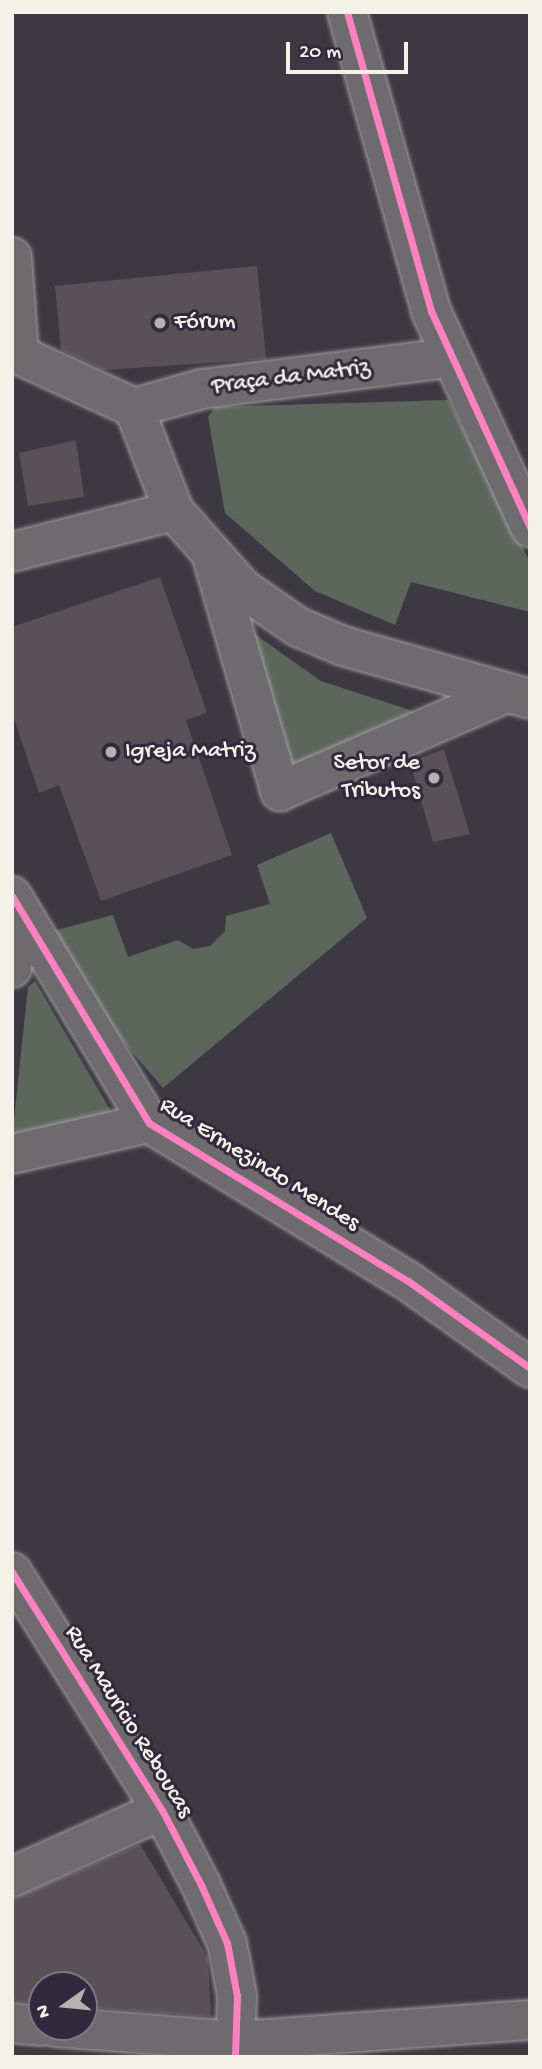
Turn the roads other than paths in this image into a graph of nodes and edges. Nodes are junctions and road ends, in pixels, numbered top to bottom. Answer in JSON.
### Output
{"nodes":[{"id":1,"x":347,"y":12,"type":"edge"},
{"id":2,"x":14,"y":280,"type":"edge"},
{"id":3,"x":449,"y":358,"type":"junction"},
{"id":4,"x":16,"y":362,"type":"edge"},
{"id":5,"x":134,"y":408,"type":"junction"},
{"id":6,"x":174,"y":511,"type":"junction"},
{"id":7,"x":530,"y":527,"type":"edge"},
{"id":8,"x":12,"y":552,"type":"edge"},
{"id":9,"x":210,"y":552,"type":"junction"},
{"id":10,"x":518,"y":696,"type":"edge"},
{"id":11,"x":15,"y":907,"type":"edge"},
{"id":12,"x":12,"y":968,"type":"edge"},
{"id":13,"x":149,"y":1123,"type":"junction"},
{"id":14,"x":12,"y":1154,"type":"edge"},
{"id":15,"x":530,"y":1368,"type":"edge"},
{"id":16,"x":12,"y":1572,"type":"edge"},
{"id":17,"x":162,"y":1810,"type":"junction"},
{"id":18,"x":12,"y":1877,"type":"edge"},
{"id":19,"x":530,"y":2020,"type":"edge"},
{"id":20,"x":98,"y":2032,"type":"edge"},
{"id":21,"x":236,"y":2049,"type":"edge"}],
"edges":[{"from":1,"to":3,"type":"street"},
{"from":2,"to":4,"type":"street"},
{"from":3,"to":5,"type":"street","name":"Praça da Matriz"},
{"from":3,"to":7,"type":"street"},
{"from":4,"to":5,"type":"street"},
{"from":5,"to":6,"type":"street"},
{"from":6,"to":8,"type":"street"},
{"from":6,"to":9,"type":"street"},
{"from":9,"to":10,"type":"street"},
{"from":9,"to":10,"type":"street"},
{"from":11,"to":12,"type":"street"},
{"from":11,"to":13,"type":"street","name":"Rua Ermezindo Mendes"},
{"from":13,"to":14,"type":"street"},
{"from":13,"to":15,"type":"street","name":"Rua Ermezindo Mendes"},
{"from":16,"to":17,"type":"street","name":"Rua Mauricio Reboucas"},
{"from":17,"to":18,"type":"street"},
{"from":17,"to":21,"type":"street","name":"Rua Mauricio Reboucas"},
{"from":19,"to":21,"type":"street"},
{"from":20,"to":21,"type":"street"}]}
